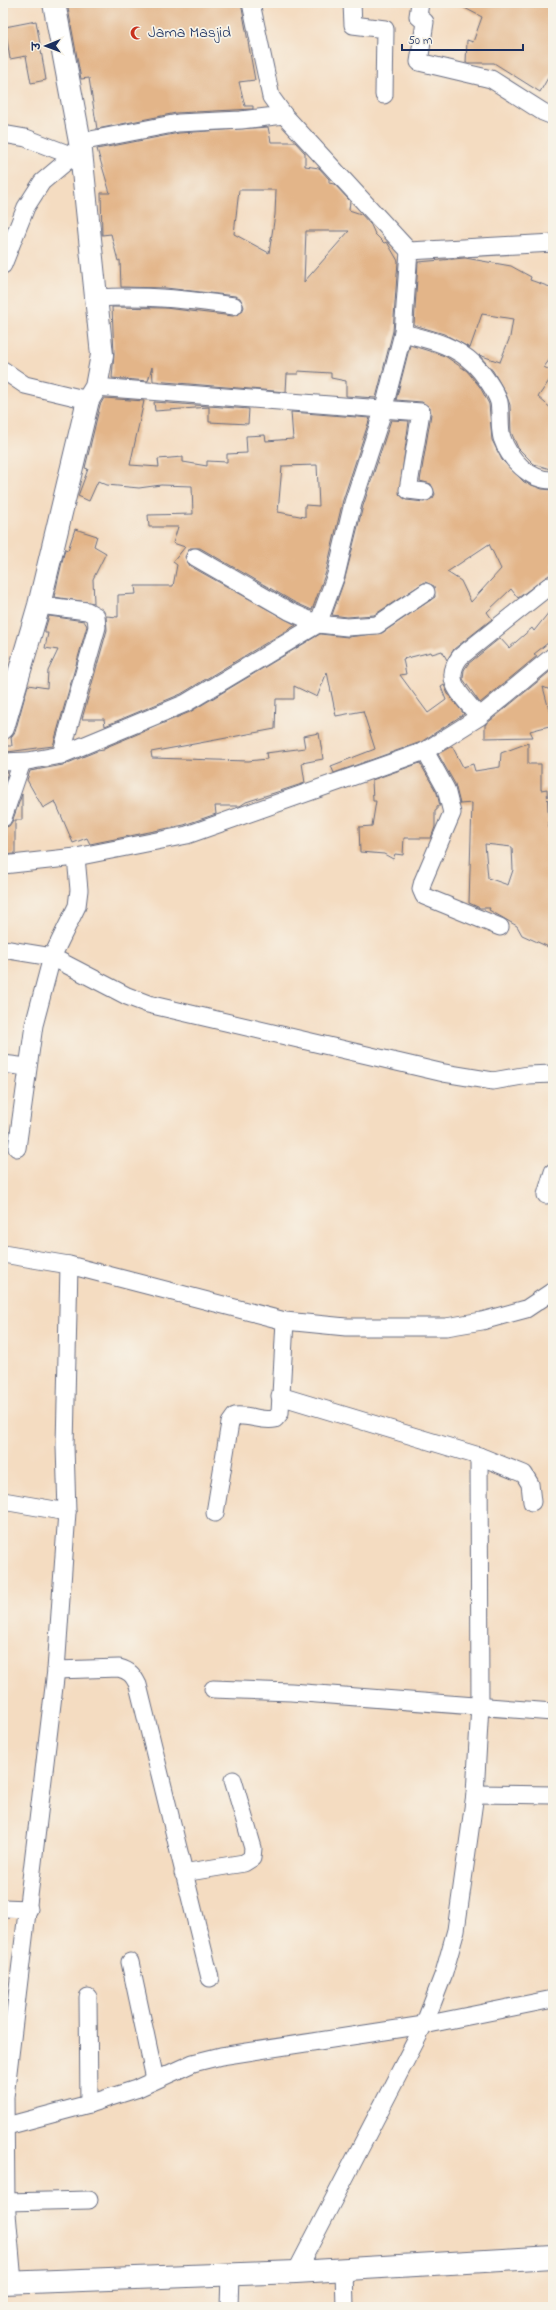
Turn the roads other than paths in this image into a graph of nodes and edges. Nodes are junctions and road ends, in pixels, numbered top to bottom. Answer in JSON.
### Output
{"nodes":[{"id":1,"x":54,"y":3,"type":"edge"},
{"id":2,"x":251,"y":3,"type":"edge"},
{"id":3,"x":352,"y":3,"type":"edge"},
{"id":4,"x":420,"y":3,"type":"edge"},
{"id":5,"x":384,"y":95,"type":"dead end"},
{"id":6,"x":284,"y":115,"type":"junction"},
{"id":7,"x":553,"y":116,"type":"edge"},
{"id":8,"x":3,"y":134,"type":"edge"},
{"id":9,"x":77,"y":149,"type":"junction"},
{"id":10,"x":553,"y":242,"type":"edge"},
{"id":11,"x":409,"y":251,"type":"junction"},
{"id":12,"x":3,"y":265,"type":"edge"},
{"id":13,"x":96,"y":298,"type":"junction"},
{"id":14,"x":234,"y":306,"type":"dead end"},
{"id":15,"x":403,"y":333,"type":"junction"},
{"id":16,"x":3,"y":370,"type":"edge"},
{"id":17,"x":92,"y":394,"type":"junction"},
{"id":18,"x":382,"y":411,"type":"junction"},
{"id":19,"x":553,"y":480,"type":"edge"},
{"id":20,"x":425,"y":492,"type":"dead end"},
{"id":21,"x":194,"y":557,"type":"dead end"},
{"id":22,"x":550,"y":586,"type":"dead end"},
{"id":23,"x":426,"y":592,"type":"dead end"},
{"id":24,"x":39,"y":605,"type":"junction"},
{"id":25,"x":318,"y":624,"type":"junction"},
{"id":26,"x":553,"y":656,"type":"edge"},
{"id":27,"x":480,"y":717,"type":"junction"},
{"id":28,"x":3,"y":728,"type":"edge"},
{"id":29,"x":425,"y":751,"type":"junction"},
{"id":30,"x":61,"y":755,"type":"junction"},
{"id":31,"x":3,"y":762,"type":"edge"},
{"id":32,"x":22,"y":762,"type":"junction"},
{"id":33,"x":3,"y":818,"type":"edge"},
{"id":34,"x":76,"y":857,"type":"junction"},
{"id":35,"x":3,"y":865,"type":"edge"},
{"id":36,"x":500,"y":927,"type":"dead end"},
{"id":37,"x":3,"y":949,"type":"edge"},
{"id":38,"x":52,"y":957,"type":"junction"},
{"id":39,"x":3,"y":1064,"type":"edge"},
{"id":40,"x":27,"y":1067,"type":"junction"},
{"id":41,"x":553,"y":1074,"type":"edge"},
{"id":42,"x":17,"y":1148,"type":"dead end"},
{"id":43,"x":553,"y":1172,"type":"edge"},
{"id":44,"x":546,"y":1195,"type":"dead end"},
{"id":45,"x":3,"y":1254,"type":"edge"},
{"id":46,"x":69,"y":1265,"type":"junction"},
{"id":47,"x":553,"y":1291,"type":"edge"},
{"id":48,"x":285,"y":1320,"type":"junction"},
{"id":49,"x":280,"y":1396,"type":"junction"},
{"id":50,"x":480,"y":1456,"type":"junction"},
{"id":51,"x":3,"y":1501,"type":"edge"},
{"id":52,"x":532,"y":1502,"type":"dead end"},
{"id":53,"x":67,"y":1512,"type":"junction"},
{"id":54,"x":215,"y":1513,"type":"dead end"},
{"id":55,"x":56,"y":1670,"type":"junction"},
{"id":56,"x":213,"y":1689,"type":"dead end"},
{"id":57,"x":480,"y":1705,"type":"junction"},
{"id":58,"x":553,"y":1712,"type":"edge"},
{"id":59,"x":233,"y":1780,"type":"dead end"},
{"id":60,"x":475,"y":1794,"type":"junction"},
{"id":61,"x":553,"y":1795,"type":"edge"},
{"id":62,"x":183,"y":1873,"type":"junction"},
{"id":63,"x":3,"y":1908,"type":"edge"},
{"id":64,"x":29,"y":1909,"type":"junction"},
{"id":65,"x":130,"y":1962,"type":"dead end"},
{"id":66,"x":210,"y":1978,"type":"dead end"},
{"id":67,"x":88,"y":1997,"type":"dead end"},
{"id":68,"x":553,"y":1999,"type":"edge"},
{"id":69,"x":424,"y":2025,"type":"junction"},
{"id":70,"x":155,"y":2080,"type":"junction"},
{"id":71,"x":4,"y":2097,"type":"edge"},
{"id":72,"x":89,"y":2104,"type":"junction"},
{"id":73,"x":4,"y":2127,"type":"edge"},
{"id":74,"x":89,"y":2200,"type":"dead end"},
{"id":75,"x":6,"y":2202,"type":"junction"},
{"id":76,"x":553,"y":2257,"type":"edge"},
{"id":77,"x":344,"y":2270,"type":"junction"},
{"id":78,"x":296,"y":2272,"type":"junction"},
{"id":79,"x":230,"y":2275,"type":"junction"},
{"id":80,"x":8,"y":2282,"type":"edge"},
{"id":81,"x":229,"y":2307,"type":"edge"},
{"id":82,"x":345,"y":2307,"type":"edge"}],
"edges":[{"from":1,"to":9,"type":"street"},
{"from":2,"to":6,"type":"street"},
{"from":3,"to":5,"type":"street"},
{"from":4,"to":7,"type":"street"},
{"from":6,"to":9,"type":"street"},
{"from":6,"to":11,"type":"street"},
{"from":8,"to":9,"type":"street"},
{"from":9,"to":12,"type":"street"},
{"from":9,"to":13,"type":"street"},
{"from":10,"to":11,"type":"street"},
{"from":11,"to":15,"type":"street"},
{"from":13,"to":14,"type":"street"},
{"from":13,"to":17,"type":"street"},
{"from":15,"to":18,"type":"street"},
{"from":15,"to":19,"type":"street"},
{"from":16,"to":17,"type":"street"},
{"from":17,"to":18,"type":"street"},
{"from":17,"to":24,"type":"street"},
{"from":18,"to":20,"type":"street"},
{"from":18,"to":25,"type":"street"},
{"from":21,"to":25,"type":"street"},
{"from":22,"to":27,"type":"street"},
{"from":23,"to":25,"type":"street"},
{"from":24,"to":28,"type":"street"},
{"from":24,"to":30,"type":"street"},
{"from":25,"to":30,"type":"street"},
{"from":26,"to":27,"type":"street"},
{"from":27,"to":29,"type":"street"},
{"from":29,"to":34,"type":"street"},
{"from":29,"to":36,"type":"street"},
{"from":30,"to":32,"type":"street"},
{"from":31,"to":32,"type":"street"},
{"from":32,"to":33,"type":"street"},
{"from":34,"to":35,"type":"street"},
{"from":34,"to":38,"type":"street"},
{"from":37,"to":38,"type":"street"},
{"from":38,"to":40,"type":"street"},
{"from":38,"to":41,"type":"street"},
{"from":39,"to":40,"type":"street"},
{"from":40,"to":42,"type":"street"},
{"from":43,"to":44,"type":"street"},
{"from":45,"to":46,"type":"street"},
{"from":46,"to":48,"type":"street"},
{"from":46,"to":53,"type":"street"},
{"from":47,"to":48,"type":"street"},
{"from":48,"to":49,"type":"street"},
{"from":49,"to":50,"type":"street"},
{"from":49,"to":54,"type":"street"},
{"from":50,"to":52,"type":"street"},
{"from":50,"to":57,"type":"street"},
{"from":51,"to":53,"type":"street"},
{"from":53,"to":55,"type":"street"},
{"from":55,"to":62,"type":"street"},
{"from":55,"to":64,"type":"street"},
{"from":56,"to":57,"type":"street"},
{"from":57,"to":58,"type":"street"},
{"from":57,"to":60,"type":"street"},
{"from":59,"to":62,"type":"street"},
{"from":60,"to":61,"type":"street"},
{"from":60,"to":69,"type":"street"},
{"from":62,"to":66,"type":"street"},
{"from":63,"to":64,"type":"street"},
{"from":64,"to":71,"type":"street"},
{"from":65,"to":70,"type":"street"},
{"from":67,"to":72,"type":"street"},
{"from":68,"to":69,"type":"street"},
{"from":69,"to":70,"type":"street"},
{"from":69,"to":78,"type":"street"},
{"from":70,"to":72,"type":"street"},
{"from":71,"to":73,"type":"street"},
{"from":72,"to":73,"type":"street"},
{"from":73,"to":75,"type":"street"},
{"from":74,"to":75,"type":"street"},
{"from":75,"to":80,"type":"street"},
{"from":76,"to":77,"type":"street"},
{"from":77,"to":78,"type":"street"},
{"from":77,"to":82,"type":"street"},
{"from":78,"to":79,"type":"street"},
{"from":79,"to":80,"type":"street"},
{"from":79,"to":81,"type":"street"}]}
